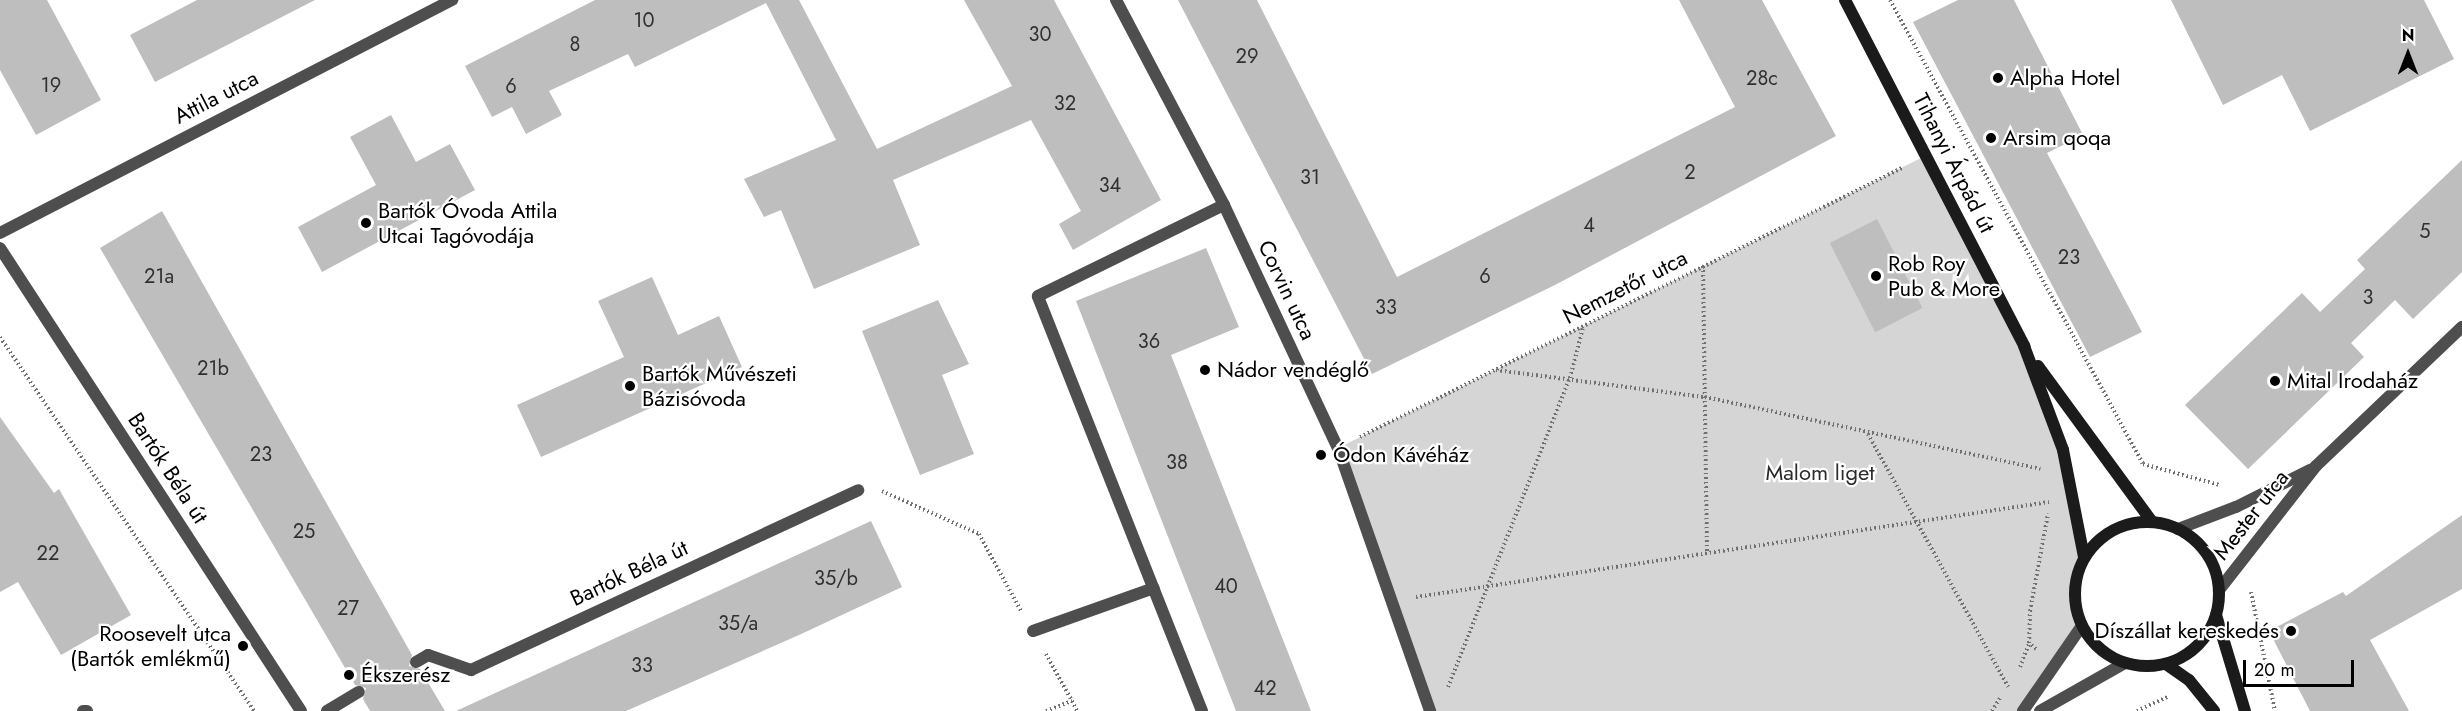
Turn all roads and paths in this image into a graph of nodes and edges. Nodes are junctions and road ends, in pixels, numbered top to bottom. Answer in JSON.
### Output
{"nodes":[{"id":1,"x":452,"y":0,"type":"edge"},
{"id":2,"x":1116,"y":0,"type":"edge"},
{"id":3,"x":1845,"y":0,"type":"edge"},
{"id":4,"x":1890,"y":0,"type":"edge"},
{"id":5,"x":1927,"y":155,"type":"junction"},
{"id":6,"x":1224,"y":206,"type":"junction"},
{"id":7,"x":0,"y":233,"type":"edge"},
{"id":8,"x":0,"y":248,"type":"edge"},
{"id":9,"x":1703,"y":266,"type":"junction"},
{"id":10,"x":1583,"y":326,"type":"junction"},
{"id":11,"x":2462,"y":327,"type":"edge"},
{"id":12,"x":0,"y":337,"type":"edge"},
{"id":13,"x":2024,"y":346,"type":"junction"},
{"id":14,"x":1496,"y":370,"type":"junction"},
{"id":15,"x":1570,"y":378,"type":"junction"},
{"id":16,"x":1705,"y":397,"type":"junction"},
{"id":17,"x":1867,"y":434,"type":"junction"},
{"id":18,"x":1338,"y":448,"type":"junction"},
{"id":19,"x":2142,"y":464,"type":"junction"},
{"id":20,"x":2316,"y":466,"type":"junction"},
{"id":21,"x":2115,"y":475,"type":"junction"},
{"id":22,"x":2044,"y":479,"type":"dead end"},
{"id":23,"x":858,"y":490,"type":"joint"},
{"id":24,"x":2048,"y":490,"type":"dead end"},
{"id":25,"x":2052,"y":501,"type":"junction"},
{"id":26,"x":2236,"y":507,"type":"junction"},
{"id":27,"x":1916,"y":522,"type":"junction"},
{"id":28,"x":2152,"y":522,"type":"junction"},
{"id":29,"x":2178,"y":529,"type":"junction"},
{"id":30,"x":1707,"y":553,"type":"junction"},
{"id":31,"x":2084,"y":557,"type":"junction"},
{"id":32,"x":2252,"y":582,"type":"dead end"},
{"id":33,"x":1489,"y":586,"type":"junction"},
{"id":34,"x":1154,"y":588,"type":"junction"},
{"id":35,"x":2219,"y":590,"type":"junction"},
{"id":36,"x":1391,"y":601,"type":"junction"},
{"id":37,"x":2216,"y":615,"type":"junction"},
{"id":38,"x":2082,"y":627,"type":"junction"},
{"id":39,"x":1033,"y":632,"type":"junction"},
{"id":40,"x":416,"y":662,"type":"dead end"},
{"id":41,"x":2125,"y":663,"type":"junction"},
{"id":42,"x":2166,"y":664,"type":"junction"},
{"id":43,"x":2057,"y":667,"type":"junction"},
{"id":44,"x":2008,"y":687,"type":"dead end"},
{"id":45,"x":1447,"y":690,"type":"dead end"},
{"id":46,"x":359,"y":692,"type":"dead end"},
{"id":47,"x":1072,"y":701,"type":"junction"},
{"id":48,"x":254,"y":711,"type":"edge"},
{"id":49,"x":301,"y":711,"type":"edge"},
{"id":50,"x":327,"y":711,"type":"edge"},
{"id":51,"x":1046,"y":711,"type":"edge"},
{"id":52,"x":1077,"y":711,"type":"edge"},
{"id":53,"x":1202,"y":711,"type":"edge"},
{"id":54,"x":1430,"y":711,"type":"edge"},
{"id":55,"x":2023,"y":711,"type":"edge"},
{"id":56,"x":2040,"y":711,"type":"edge"},
{"id":57,"x":2214,"y":711,"type":"edge"},
{"id":58,"x":2245,"y":711,"type":"edge"},
{"id":59,"x":2275,"y":711,"type":"edge"}],
"edges":[{"from":1,"to":7,"type":"street","name":"Attila utca"},
{"from":2,"to":6,"type":"street","name":"Corvin utca"},
{"from":3,"to":5,"type":"street","name":"Tihanyi Árpád út"},
{"from":4,"to":19,"type":"path"},
{"from":5,"to":9,"type":"path","name":"Nemzetőr utca"},
{"from":5,"to":13,"type":"street","name":"Tihanyi Árpád út"},
{"from":6,"to":18,"type":"street","name":"Corvin utca"},
{"from":6,"to":34,"type":"street"},
{"from":8,"to":49,"type":"street","name":"Bartók Béla út"},
{"from":9,"to":10,"type":"path","name":"Nemzetőr utca"},
{"from":9,"to":16,"type":"path"},
{"from":10,"to":14,"type":"path","name":"Nemzetőr utca"},
{"from":10,"to":15,"type":"path"},
{"from":11,"to":20,"type":"street","name":"Mester utca"},
{"from":12,"to":48,"type":"path"},
{"from":13,"to":21,"type":"street","name":"Tihanyi Árpád út"},
{"from":13,"to":31,"type":"street","name":"Tihanyi Árpád út"},
{"from":14,"to":15,"type":"path"},
{"from":14,"to":18,"type":"path","name":"Nemzetőr utca"},
{"from":15,"to":16,"type":"path"},
{"from":15,"to":33,"type":"path"},
{"from":16,"to":17,"type":"path"},
{"from":16,"to":30,"type":"path"},
{"from":17,"to":22,"type":"path"},
{"from":17,"to":27,"type":"path"},
{"from":18,"to":36,"type":"street","name":"Corvin utca"},
{"from":19,"to":21,"type":"path"},
{"from":19,"to":26,"type":"path"},
{"from":20,"to":26,"type":"street","name":"Mester utca"},
{"from":20,"to":35,"type":"street","name":"Mester utca"},
{"from":21,"to":28,"type":"street","name":"Tihanyi Árpád út"},
{"from":23,"to":39,"type":"path"},
{"from":23,"to":40,"type":"street","name":"Bartók Béla út"},
{"from":24,"to":25,"type":"path"},
{"from":25,"to":27,"type":"path"},
{"from":25,"to":43,"type":"path"},
{"from":26,"to":29,"type":"street","name":"Mester utca"},
{"from":27,"to":30,"type":"path"},
{"from":27,"to":44,"type":"path"},
{"from":28,"to":29,"type":"street"},
{"from":28,"to":31,"type":"street"},
{"from":29,"to":35,"type":"street"},
{"from":30,"to":33,"type":"path"},
{"from":31,"to":38,"type":"street","name":"Tihanyi Árpád út"},
{"from":32,"to":59,"type":"path"},
{"from":33,"to":36,"type":"path"},
{"from":33,"to":45,"type":"path"},
{"from":34,"to":39,"type":"street"},
{"from":34,"to":53,"type":"street"},
{"from":35,"to":37,"type":"street"},
{"from":36,"to":54,"type":"street","name":"Corvin utca"},
{"from":37,"to":42,"type":"street"},
{"from":37,"to":58,"type":"street"},
{"from":38,"to":41,"type":"street","name":"Tihanyi Árpád út"},
{"from":38,"to":43,"type":"street"},
{"from":39,"to":47,"type":"path"},
{"from":41,"to":42,"type":"street","name":"Tihanyi Árpád út"},
{"from":41,"to":56,"type":"street"},
{"from":42,"to":57,"type":"street"},
{"from":43,"to":55,"type":"street"},
{"from":46,"to":50,"type":"street"},
{"from":47,"to":51,"type":"path"},
{"from":47,"to":52,"type":"path"}]}
